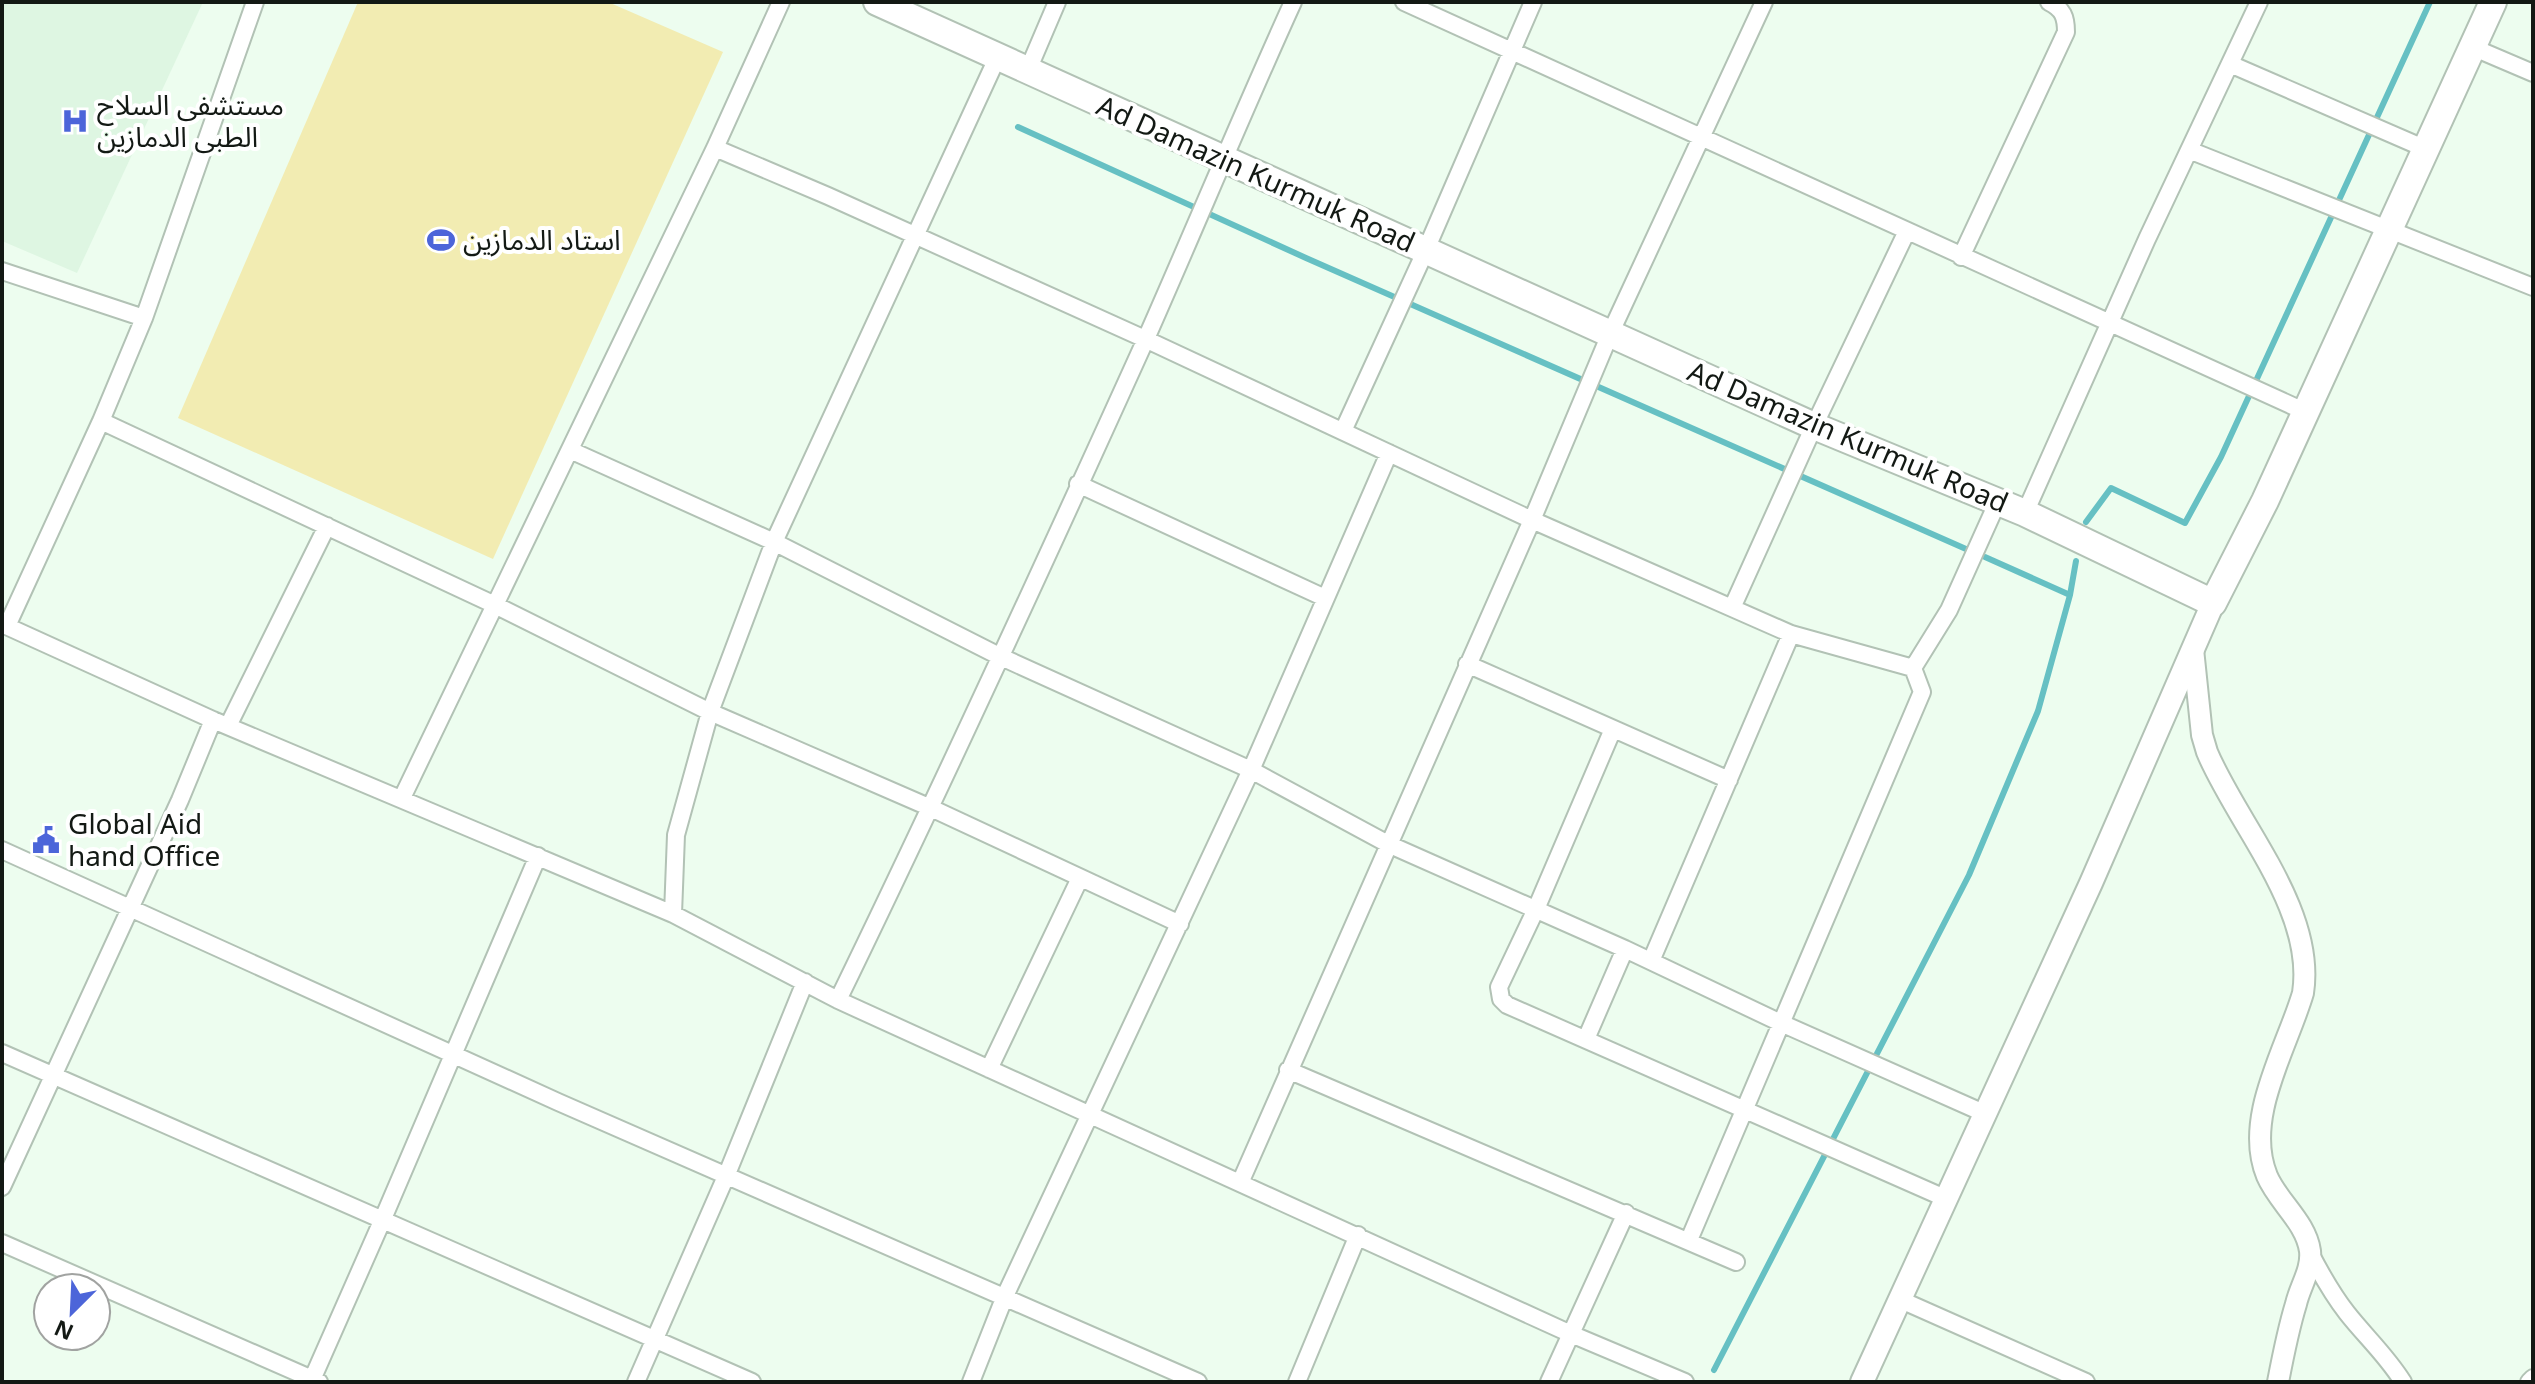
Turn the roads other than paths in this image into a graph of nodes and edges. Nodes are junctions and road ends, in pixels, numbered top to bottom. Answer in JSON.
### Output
{"nodes":[{"id":1,"x":255,"y":2,"type":"edge"},
{"id":2,"x":781,"y":2,"type":"edge"},
{"id":3,"x":877,"y":2,"type":"edge"},
{"id":4,"x":1057,"y":2,"type":"edge"},
{"id":5,"x":1293,"y":2,"type":"edge"},
{"id":6,"x":1404,"y":2,"type":"edge"},
{"id":7,"x":1533,"y":2,"type":"edge"},
{"id":8,"x":1764,"y":2,"type":"edge"},
{"id":9,"x":2049,"y":2,"type":"edge"},
{"id":10,"x":2259,"y":2,"type":"edge"},
{"id":11,"x":2493,"y":2,"type":"edge"},
{"id":12,"x":2472,"y":47,"type":"junction"},
{"id":13,"x":1511,"y":52,"type":"junction"},
{"id":14,"x":998,"y":56,"type":"junction"},
{"id":15,"x":2230,"y":64,"type":"junction"},
{"id":16,"x":1028,"y":70,"type":"junction"},
{"id":17,"x":2533,"y":73,"type":"edge"},
{"id":18,"x":1701,"y":137,"type":"junction"},
{"id":19,"x":715,"y":148,"type":"junction"},
{"id":20,"x":2426,"y":149,"type":"junction"},
{"id":21,"x":2189,"y":150,"type":"junction"},
{"id":22,"x":1221,"y":160,"type":"junction"},
{"id":23,"x":2391,"y":229,"type":"junction"},
{"id":24,"x":1907,"y":231,"type":"junction"},
{"id":25,"x":916,"y":237,"type":"junction"},
{"id":26,"x":1425,"y":252,"type":"junction"},
{"id":27,"x":1961,"y":257,"type":"junction"},
{"id":28,"x":2,"y":271,"type":"edge"},
{"id":29,"x":2533,"y":287,"type":"edge"},
{"id":30,"x":144,"y":318,"type":"junction"},
{"id":31,"x":2111,"y":323,"type":"junction"},
{"id":32,"x":1610,"y":334,"type":"junction"},
{"id":33,"x":1145,"y":339,"type":"junction"},
{"id":34,"x":2306,"y":412,"type":"junction"},
{"id":35,"x":101,"y":421,"type":"junction"},
{"id":36,"x":1814,"y":426,"type":"junction"},
{"id":37,"x":1343,"y":431,"type":"junction"},
{"id":38,"x":570,"y":450,"type":"junction"},
{"id":39,"x":1389,"y":453,"type":"junction"},
{"id":40,"x":1078,"y":484,"type":"junction"},
{"id":41,"x":1998,"y":501,"type":"junction"},
{"id":42,"x":2025,"y":513,"type":"junction"},
{"id":43,"x":1532,"y":520,"type":"junction"},
{"id":44,"x":327,"y":526,"type":"junction"},
{"id":45,"x":774,"y":542,"type":"junction"},
{"id":46,"x":1325,"y":598,"type":"junction"},
{"id":47,"x":2213,"y":603,"type":"junction"},
{"id":48,"x":495,"y":605,"type":"junction"},
{"id":49,"x":1732,"y":608,"type":"junction"},
{"id":50,"x":4,"y":625,"type":"edge"},
{"id":51,"x":1791,"y":634,"type":"junction"},
{"id":52,"x":2193,"y":649,"type":"junction"},
{"id":53,"x":999,"y":656,"type":"junction"},
{"id":54,"x":1467,"y":664,"type":"junction"},
{"id":55,"x":1913,"y":668,"type":"junction"},
{"id":56,"x":710,"y":712,"type":"junction"},
{"id":57,"x":220,"y":723,"type":"junction"},
{"id":58,"x":1613,"y":729,"type":"junction"},
{"id":59,"x":1251,"y":770,"type":"junction"},
{"id":60,"x":1729,"y":780,"type":"junction"},
{"id":61,"x":402,"y":798,"type":"junction"},
{"id":62,"x":931,"y":808,"type":"junction"},
{"id":63,"x":1388,"y":844,"type":"junction"},
{"id":64,"x":2,"y":850,"type":"edge"},
{"id":65,"x":538,"y":856,"type":"junction"},
{"id":66,"x":1080,"y":878,"type":"junction"},
{"id":67,"x":128,"y":908,"type":"junction"},
{"id":68,"x":1536,"y":909,"type":"junction"},
{"id":69,"x":673,"y":914,"type":"junction"},
{"id":70,"x":1180,"y":924,"type":"junction"},
{"id":71,"x":1625,"y":949,"type":"junction"},
{"id":72,"x":1651,"y":961,"type":"junction"},
{"id":73,"x":805,"y":982,"type":"junction"},
{"id":74,"x":838,"y":1000,"type":"junction"},
{"id":75,"x":1781,"y":1023,"type":"junction"},
{"id":76,"x":1586,"y":1039,"type":"junction"},
{"id":77,"x":2,"y":1053,"type":"edge"},
{"id":78,"x":452,"y":1054,"type":"junction"},
{"id":79,"x":989,"y":1069,"type":"junction"},
{"id":80,"x":1288,"y":1070,"type":"junction"},
{"id":81,"x":52,"y":1076,"type":"junction"},
{"id":82,"x":1744,"y":1110,"type":"junction"},
{"id":83,"x":1986,"y":1114,"type":"junction"},
{"id":84,"x":1091,"y":1116,"type":"junction"},
{"id":85,"x":727,"y":1174,"type":"junction"},
{"id":86,"x":1240,"y":1183,"type":"junction"},
{"id":87,"x":2,"y":1187,"type":"edge"},
{"id":88,"x":1947,"y":1199,"type":"junction"},
{"id":89,"x":1626,"y":1213,"type":"junction"},
{"id":90,"x":382,"y":1221,"type":"junction"},
{"id":91,"x":1358,"y":1235,"type":"junction"},
{"id":92,"x":1689,"y":1240,"type":"junction"},
{"id":93,"x":2,"y":1243,"type":"edge"},
{"id":94,"x":2310,"y":1253,"type":"junction"},
{"id":95,"x":1736,"y":1262,"type":"dead end"},
{"id":96,"x":1005,"y":1296,"type":"junction"},
{"id":97,"x":1901,"y":1300,"type":"junction"},
{"id":98,"x":1571,"y":1334,"type":"junction"},
{"id":99,"x":655,"y":1340,"type":"junction"},
{"id":100,"x":314,"y":1381,"type":"edge"},
{"id":101,"x":636,"y":1382,"type":"edge"},
{"id":102,"x":752,"y":1382,"type":"edge"},
{"id":103,"x":971,"y":1382,"type":"edge"},
{"id":104,"x":1198,"y":1382,"type":"edge"},
{"id":105,"x":1297,"y":1382,"type":"edge"},
{"id":106,"x":1549,"y":1382,"type":"edge"},
{"id":107,"x":1685,"y":1382,"type":"edge"},
{"id":108,"x":1862,"y":1382,"type":"edge"},
{"id":109,"x":2086,"y":1382,"type":"edge"},
{"id":110,"x":2278,"y":1382,"type":"edge"},
{"id":111,"x":2403,"y":1382,"type":"edge"}],
"edges":[{"from":1,"to":30,"type":"street"},
{"from":2,"to":19,"type":"street"},
{"from":3,"to":14,"type":"highway","name":"Ad Damazin Kurmuk Road"},
{"from":4,"to":16,"type":"street"},
{"from":5,"to":22,"type":"street"},
{"from":6,"to":13,"type":"street"},
{"from":7,"to":13,"type":"street"},
{"from":8,"to":18,"type":"street"},
{"from":9,"to":27,"type":"street"},
{"from":10,"to":15,"type":"street"},
{"from":11,"to":12,"type":"highway"},
{"from":12,"to":17,"type":"street"},
{"from":12,"to":20,"type":"highway"},
{"from":13,"to":18,"type":"street"},
{"from":13,"to":26,"type":"street"},
{"from":14,"to":16,"type":"highway","name":"Ad Damazin Kurmuk Road"},
{"from":14,"to":25,"type":"street"},
{"from":15,"to":20,"type":"street"},
{"from":15,"to":21,"type":"street"},
{"from":16,"to":22,"type":"highway","name":"Ad Damazin Kurmuk Road"},
{"from":18,"to":24,"type":"street"},
{"from":18,"to":32,"type":"street"},
{"from":19,"to":25,"type":"street"},
{"from":19,"to":38,"type":"street"},
{"from":20,"to":23,"type":"highway"},
{"from":21,"to":23,"type":"street"},
{"from":21,"to":31,"type":"street"},
{"from":22,"to":26,"type":"highway","name":"Ad Damazin Kurmuk Road"},
{"from":22,"to":33,"type":"street"},
{"from":23,"to":29,"type":"street"},
{"from":23,"to":34,"type":"highway"},
{"from":24,"to":27,"type":"street"},
{"from":24,"to":36,"type":"street"},
{"from":25,"to":33,"type":"street"},
{"from":25,"to":45,"type":"street"},
{"from":26,"to":32,"type":"highway","name":"Ad Damazin Kurmuk Road"},
{"from":26,"to":37,"type":"street"},
{"from":27,"to":31,"type":"street"},
{"from":28,"to":30,"type":"street"},
{"from":30,"to":35,"type":"street"},
{"from":31,"to":34,"type":"street"},
{"from":31,"to":42,"type":"street"},
{"from":32,"to":36,"type":"highway","name":"Ad Damazin Kurmuk Road"},
{"from":32,"to":43,"type":"street"},
{"from":33,"to":37,"type":"street"},
{"from":33,"to":40,"type":"street"},
{"from":34,"to":47,"type":"highway"},
{"from":35,"to":44,"type":"street"},
{"from":35,"to":50,"type":"street"},
{"from":36,"to":41,"type":"highway","name":"Ad Damazin Kurmuk Road"},
{"from":36,"to":49,"type":"street"},
{"from":37,"to":39,"type":"street"},
{"from":38,"to":45,"type":"street"},
{"from":38,"to":48,"type":"street"},
{"from":39,"to":43,"type":"street"},
{"from":39,"to":46,"type":"street"},
{"from":40,"to":46,"type":"street"},
{"from":40,"to":53,"type":"street"},
{"from":41,"to":42,"type":"highway","name":"Ad Damazin Kurmuk Road"},
{"from":41,"to":55,"type":"street"},
{"from":42,"to":47,"type":"highway","name":"Ad Damazin Kurmuk Road"},
{"from":43,"to":49,"type":"street"},
{"from":43,"to":54,"type":"street"},
{"from":44,"to":48,"type":"street"},
{"from":44,"to":57,"type":"street"},
{"from":45,"to":53,"type":"street"},
{"from":45,"to":56,"type":"street"},
{"from":46,"to":59,"type":"street"},
{"from":47,"to":52,"type":"main road"},
{"from":48,"to":56,"type":"street"},
{"from":48,"to":61,"type":"street"},
{"from":49,"to":51,"type":"street"},
{"from":50,"to":57,"type":"street"},
{"from":51,"to":55,"type":"street"},
{"from":51,"to":60,"type":"street"},
{"from":52,"to":83,"type":"main road"},
{"from":52,"to":94,"type":"street"},
{"from":53,"to":59,"type":"street"},
{"from":53,"to":62,"type":"street"},
{"from":54,"to":58,"type":"street"},
{"from":54,"to":63,"type":"street"},
{"from":55,"to":75,"type":"street"},
{"from":56,"to":62,"type":"street"},
{"from":56,"to":69,"type":"street"},
{"from":57,"to":61,"type":"street"},
{"from":57,"to":67,"type":"street"},
{"from":58,"to":60,"type":"street"},
{"from":58,"to":68,"type":"street"},
{"from":59,"to":63,"type":"street"},
{"from":59,"to":70,"type":"street"},
{"from":60,"to":72,"type":"street"},
{"from":61,"to":65,"type":"street"},
{"from":62,"to":66,"type":"street"},
{"from":62,"to":74,"type":"street"},
{"from":63,"to":68,"type":"street"},
{"from":63,"to":80,"type":"street"},
{"from":64,"to":67,"type":"street"},
{"from":65,"to":69,"type":"street"},
{"from":65,"to":78,"type":"street"},
{"from":66,"to":70,"type":"street"},
{"from":66,"to":79,"type":"street"},
{"from":67,"to":78,"type":"street"},
{"from":67,"to":81,"type":"street"},
{"from":68,"to":71,"type":"street"},
{"from":68,"to":76,"type":"street"},
{"from":69,"to":73,"type":"street"},
{"from":70,"to":84,"type":"street"},
{"from":71,"to":72,"type":"street"},
{"from":71,"to":76,"type":"street"},
{"from":72,"to":75,"type":"street"},
{"from":73,"to":74,"type":"street"},
{"from":73,"to":85,"type":"street"},
{"from":74,"to":79,"type":"street"},
{"from":75,"to":82,"type":"street"},
{"from":75,"to":83,"type":"street"},
{"from":76,"to":82,"type":"street"},
{"from":77,"to":81,"type":"street"},
{"from":78,"to":85,"type":"street"},
{"from":78,"to":90,"type":"street"},
{"from":79,"to":84,"type":"street"},
{"from":80,"to":86,"type":"street"},
{"from":80,"to":89,"type":"street"},
{"from":81,"to":87,"type":"street"},
{"from":81,"to":90,"type":"street"},
{"from":82,"to":88,"type":"street"},
{"from":82,"to":92,"type":"street"},
{"from":83,"to":88,"type":"main road"},
{"from":84,"to":86,"type":"street"},
{"from":84,"to":96,"type":"street"},
{"from":85,"to":96,"type":"street"},
{"from":85,"to":99,"type":"street"},
{"from":86,"to":91,"type":"street"},
{"from":88,"to":97,"type":"main road"},
{"from":89,"to":92,"type":"street"},
{"from":89,"to":98,"type":"street"},
{"from":90,"to":99,"type":"street"},
{"from":90,"to":100,"type":"street"},
{"from":91,"to":98,"type":"street"},
{"from":91,"to":105,"type":"street"},
{"from":92,"to":95,"type":"street"},
{"from":93,"to":100,"type":"street"},
{"from":94,"to":110,"type":"street"},
{"from":94,"to":111,"type":"street"},
{"from":96,"to":103,"type":"street"},
{"from":96,"to":104,"type":"street"},
{"from":97,"to":108,"type":"main road"},
{"from":97,"to":109,"type":"street"},
{"from":98,"to":106,"type":"street"},
{"from":98,"to":107,"type":"street"},
{"from":99,"to":101,"type":"street"},
{"from":99,"to":102,"type":"street"}]}
